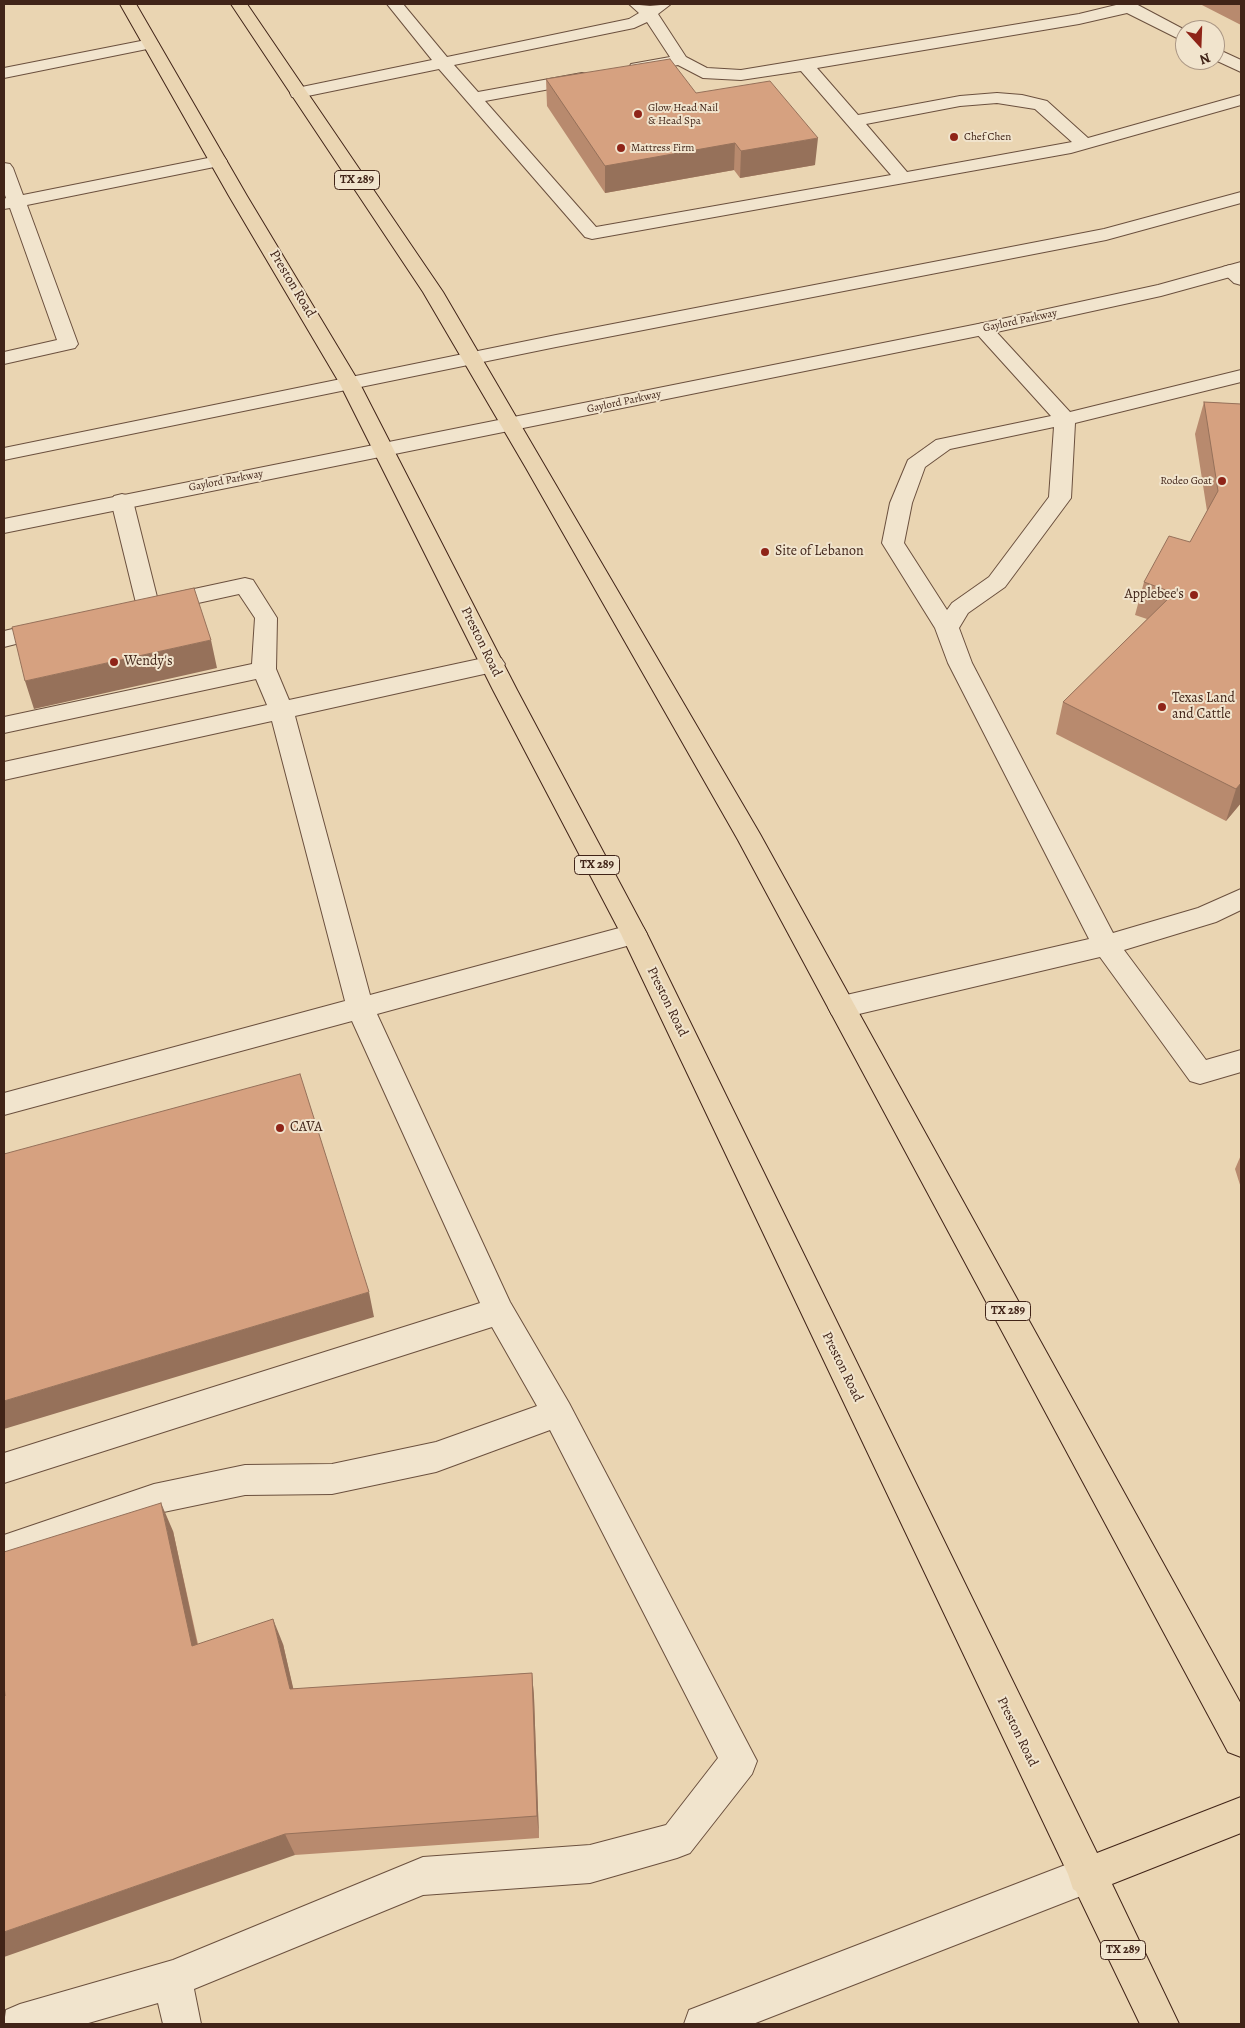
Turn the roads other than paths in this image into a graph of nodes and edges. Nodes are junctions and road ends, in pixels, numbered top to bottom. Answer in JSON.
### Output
{"nodes":[{"id":1,"x":128,"y":4,"type":"edge"},
{"id":2,"x":239,"y":4,"type":"edge"},
{"id":3,"x":395,"y":4,"type":"edge"},
{"id":4,"x":663,"y":4,"type":"edge"},
{"id":5,"x":1127,"y":6,"type":"edge"},
{"id":6,"x":643,"y":9,"type":"edge"},
{"id":7,"x":1175,"y":32,"type":"edge"},
{"id":8,"x":151,"y":44,"type":"junction"},
{"id":9,"x":1225,"y":58,"type":"edge"},
{"id":10,"x":680,"y":60,"type":"junction"},
{"id":11,"x":443,"y":63,"type":"junction"},
{"id":12,"x":806,"y":66,"type":"junction"},
{"id":13,"x":1241,"y":67,"type":"edge"},
{"id":14,"x":621,"y":71,"type":"edge"},
{"id":15,"x":4,"y":73,"type":"edge"},
{"id":16,"x":601,"y":74,"type":"edge"},
{"id":17,"x":298,"y":93,"type":"junction"},
{"id":18,"x":474,"y":98,"type":"junction"},
{"id":19,"x":1241,"y":100,"type":"edge"},
{"id":20,"x":854,"y":121,"type":"junction"},
{"id":21,"x":1084,"y":144,"type":"junction"},
{"id":22,"x":218,"y":162,"type":"junction"},
{"id":23,"x":4,"y":168,"type":"edge"},
{"id":24,"x":903,"y":178,"type":"junction"},
{"id":25,"x":1241,"y":197,"type":"edge"},
{"id":26,"x":10,"y":203,"type":"edge"},
{"id":27,"x":1238,"y":272,"type":"edge"},
{"id":28,"x":983,"y":329,"type":"junction"},
{"id":29,"x":4,"y":358,"type":"edge"},
{"id":30,"x":472,"y":358,"type":"junction"},
{"id":31,"x":1241,"y":376,"type":"edge"},
{"id":32,"x":350,"y":384,"type":"junction"},
{"id":33,"x":1065,"y":419,"type":"junction"},
{"id":34,"x":511,"y":425,"type":"junction"},
{"id":35,"x":384,"y":450,"type":"junction"},
{"id":36,"x":4,"y":454,"type":"edge"},
{"id":37,"x":122,"y":501,"type":"junction"},
{"id":38,"x":4,"y":526,"type":"edge"},
{"id":39,"x":71,"y":624,"type":"edge"},
{"id":40,"x":947,"y":628,"type":"junction"},
{"id":41,"x":4,"y":639,"type":"edge"},
{"id":42,"x":493,"y":664,"type":"junction"},
{"id":43,"x":264,"y":669,"type":"junction"},
{"id":44,"x":281,"y":710,"type":"junction"},
{"id":45,"x":4,"y":725,"type":"edge"},
{"id":46,"x":4,"y":771,"type":"edge"},
{"id":47,"x":1241,"y":899,"type":"edge"},
{"id":48,"x":634,"y":934,"type":"junction"},
{"id":49,"x":1106,"y":945,"type":"junction"},
{"id":50,"x":842,"y":1007,"type":"junction"},
{"id":51,"x":360,"y":1008,"type":"junction"},
{"id":52,"x":1241,"y":1060,"type":"edge"},
{"id":53,"x":4,"y":1104,"type":"edge"},
{"id":54,"x":500,"y":1311,"type":"junction"},
{"id":55,"x":558,"y":1413,"type":"junction"},
{"id":56,"x":4,"y":1468,"type":"edge"},
{"id":57,"x":4,"y":1551,"type":"edge"},
{"id":58,"x":1241,"y":1739,"type":"edge"},
{"id":59,"x":1241,"y":1815,"type":"edge"},
{"id":60,"x":1086,"y":1876,"type":"junction"},
{"id":61,"x":173,"y":1980,"type":"junction"},
{"id":62,"x":20,"y":2024,"type":"edge"},
{"id":63,"x":182,"y":2024,"type":"edge"},
{"id":64,"x":703,"y":2024,"type":"edge"},
{"id":65,"x":1160,"y":2024,"type":"edge"}],
"edges":[{"from":1,"to":8,"type":"main road","name":"Preston Road","number":"TX 289"},
{"from":2,"to":17,"type":"main road","number":"TX 289"},
{"from":3,"to":11,"type":"street"},
{"from":4,"to":6,"type":"street"},
{"from":5,"to":7,"type":"street"},
{"from":5,"to":12,"type":"street"},
{"from":6,"to":10,"type":"street"},
{"from":6,"to":11,"type":"street"},
{"from":8,"to":15,"type":"street"},
{"from":8,"to":22,"type":"main road","name":"Preston Road","number":"TX 289"},
{"from":9,"to":13,"type":"street"},
{"from":10,"to":12,"type":"street"},
{"from":10,"to":14,"type":"street"},
{"from":11,"to":17,"type":"street"},
{"from":11,"to":18,"type":"street"},
{"from":12,"to":20,"type":"street"},
{"from":16,"to":18,"type":"street"},
{"from":17,"to":30,"type":"main road","number":"TX 289"},
{"from":18,"to":24,"type":"street"},
{"from":19,"to":21,"type":"street"},
{"from":20,"to":21,"type":"street"},
{"from":20,"to":24,"type":"street"},
{"from":21,"to":24,"type":"street"},
{"from":22,"to":26,"type":"street"},
{"from":22,"to":32,"type":"main road","name":"Preston Road","number":"TX 289"},
{"from":23,"to":26,"type":"street"},
{"from":25,"to":30,"type":"street"},
{"from":26,"to":29,"type":"street"},
{"from":27,"to":28,"type":"street","name":"Gaylord Parkway"},
{"from":28,"to":33,"type":"street"},
{"from":28,"to":34,"type":"street","name":"Gaylord Parkway"},
{"from":30,"to":32,"type":"street"},
{"from":30,"to":34,"type":"main road","number":"TX 289"},
{"from":31,"to":33,"type":"street"},
{"from":32,"to":35,"type":"main road","name":"Preston Road","number":"TX 289"},
{"from":32,"to":36,"type":"street"},
{"from":33,"to":40,"type":"street"},
{"from":33,"to":40,"type":"street"},
{"from":34,"to":35,"type":"street","name":"Gaylord Parkway"},
{"from":34,"to":50,"type":"main road","number":"TX 289"},
{"from":35,"to":37,"type":"street","name":"Gaylord Parkway"},
{"from":35,"to":42,"type":"main road","name":"Preston Road","number":"TX 289"},
{"from":37,"to":38,"type":"street","name":"Gaylord Parkway"},
{"from":37,"to":43,"type":"street"},
{"from":39,"to":41,"type":"street"},
{"from":40,"to":49,"type":"street"},
{"from":42,"to":44,"type":"street"},
{"from":42,"to":48,"type":"main road","name":"Preston Road","number":"TX 289"},
{"from":43,"to":44,"type":"street"},
{"from":43,"to":45,"type":"street"},
{"from":44,"to":46,"type":"street"},
{"from":44,"to":51,"type":"street"},
{"from":47,"to":49,"type":"street"},
{"from":48,"to":51,"type":"street"},
{"from":48,"to":60,"type":"main road","name":"Preston Road","number":"TX 289"},
{"from":49,"to":50,"type":"street"},
{"from":49,"to":52,"type":"street"},
{"from":50,"to":58,"type":"main road","number":"TX 289"},
{"from":51,"to":53,"type":"street"},
{"from":51,"to":54,"type":"street"},
{"from":54,"to":55,"type":"street"},
{"from":54,"to":56,"type":"street"},
{"from":55,"to":57,"type":"street"},
{"from":55,"to":61,"type":"street"},
{"from":59,"to":60,"type":"main road"},
{"from":60,"to":64,"type":"street"},
{"from":60,"to":65,"type":"main road","name":"Preston Road","number":"TX 289"},
{"from":61,"to":62,"type":"street"},
{"from":61,"to":63,"type":"street"}]}
